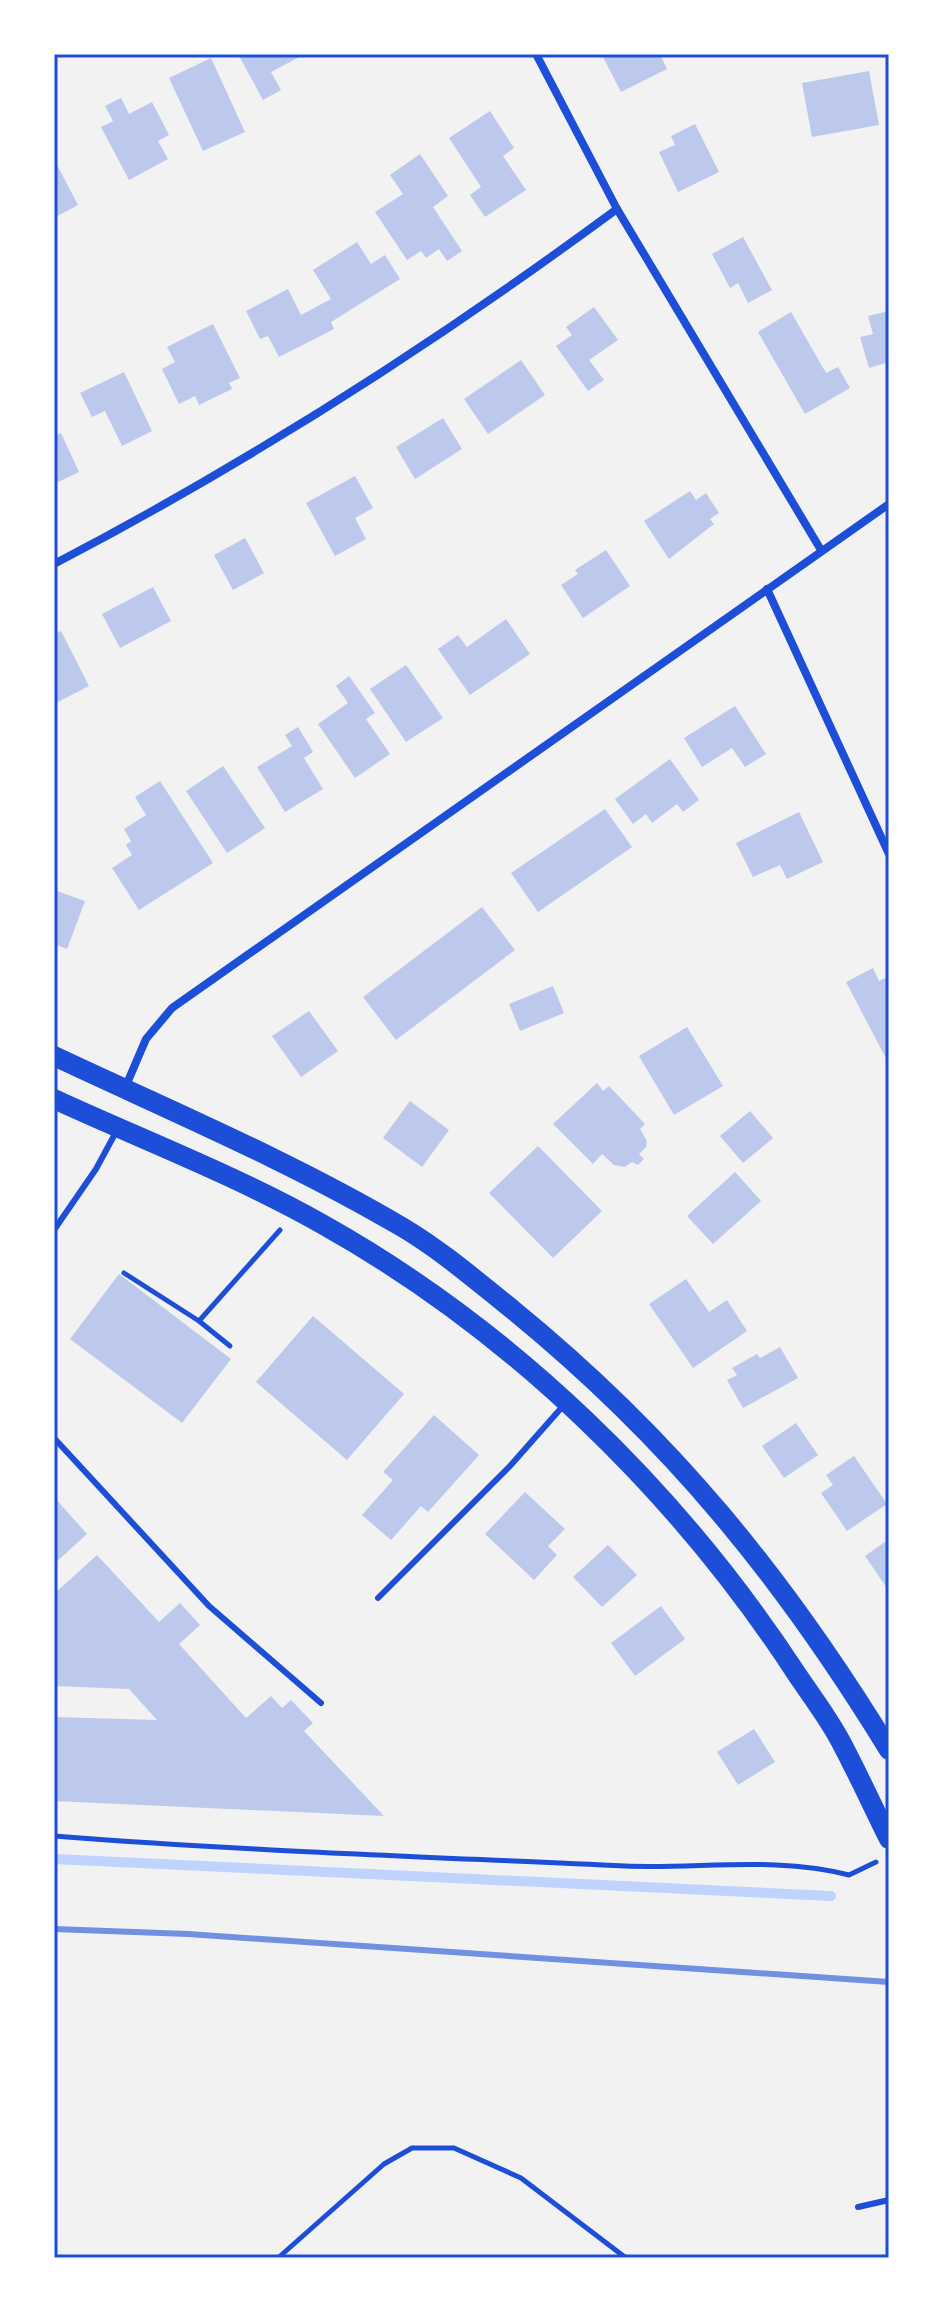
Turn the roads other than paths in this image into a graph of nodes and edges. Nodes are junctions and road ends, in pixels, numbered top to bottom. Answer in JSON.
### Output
{"nodes":[{"id":1,"x":536,"y":54,"type":"edge"},
{"id":2,"x":617,"y":209,"type":"junction"},
{"id":3,"x":889,"y":504,"type":"edge"},
{"id":4,"x":821,"y":550,"type":"junction"},
{"id":5,"x":54,"y":564,"type":"edge"},
{"id":6,"x":767,"y":589,"type":"junction"},
{"id":7,"x":889,"y":854,"type":"edge"},
{"id":8,"x":54,"y":1056,"type":"edge"},
{"id":9,"x":124,"y":1089,"type":"junction"},
{"id":10,"x":54,"y":1099,"type":"edge"},
{"id":11,"x":119,"y":1127,"type":"junction"},
{"id":12,"x":54,"y":1230,"type":"edge"},
{"id":13,"x":566,"y":1403,"type":"junction"},
{"id":14,"x":54,"y":1438,"type":"edge"},
{"id":15,"x":378,"y":1598,"type":"dead end"},
{"id":16,"x":321,"y":1703,"type":"dead end"},
{"id":17,"x":889,"y":1750,"type":"edge"},
{"id":18,"x":889,"y":1839,"type":"edge"},
{"id":19,"x":889,"y":2200,"type":"edge"},
{"id":20,"x":858,"y":2207,"type":"dead end"}],
"edges":[{"from":1,"to":2,"type":"street"},
{"from":2,"to":4,"type":"street"},
{"from":2,"to":5,"type":"street"},
{"from":3,"to":4,"type":"street"},
{"from":4,"to":6,"type":"street"},
{"from":6,"to":7,"type":"street"},
{"from":6,"to":9,"type":"street"},
{"from":8,"to":9,"type":"main road"},
{"from":9,"to":17,"type":"main road"},
{"from":10,"to":11,"type":"main road"},
{"from":11,"to":12,"type":"lane"},
{"from":11,"to":13,"type":"main road"},
{"from":13,"to":15,"type":"lane"},
{"from":13,"to":18,"type":"main road"},
{"from":14,"to":16,"type":"lane"},
{"from":19,"to":20,"type":"lane"}]}
